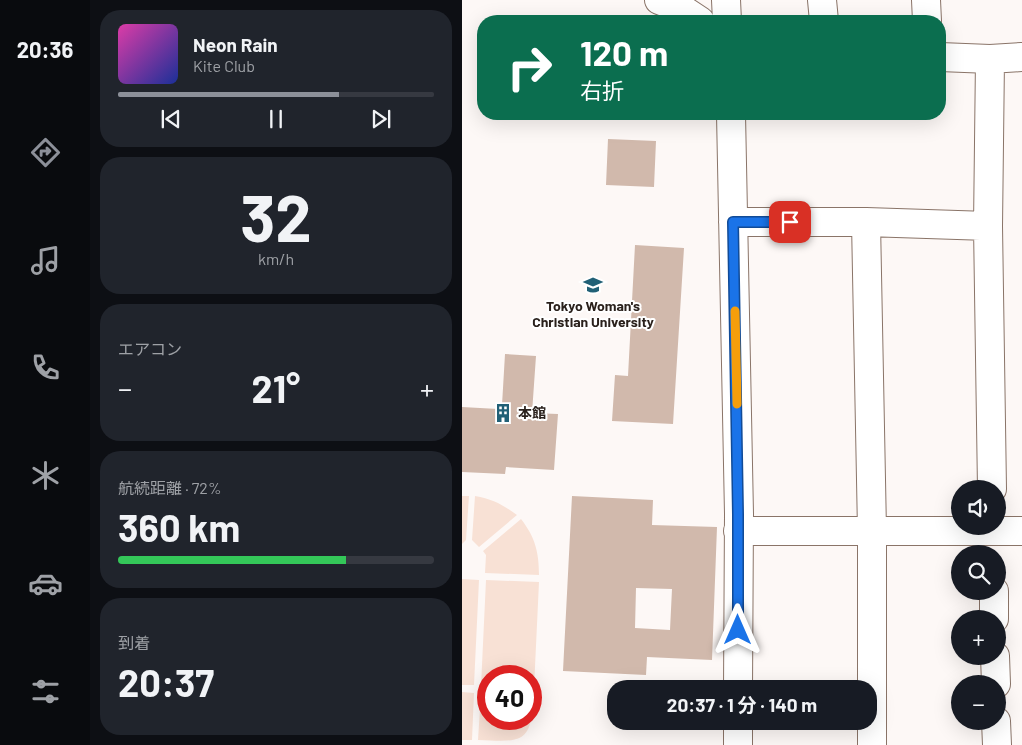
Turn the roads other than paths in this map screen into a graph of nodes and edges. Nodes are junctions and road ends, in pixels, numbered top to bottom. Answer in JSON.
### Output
{"nodes":[{"id":1,"x":659,"y":0,"type":"edge"},
{"id":2,"x":726,"y":0,"type":"edge"},
{"id":3,"x":822,"y":0,"type":"edge"},
{"id":4,"x":926,"y":0,"type":"edge"},
{"id":5,"x":691,"y":15,"type":"edge"},
{"id":6,"x":727,"y":15,"type":"edge"},
{"id":7,"x":823,"y":15,"type":"edge"},
{"id":8,"x":927,"y":15,"type":"edge"},
{"id":9,"x":946,"y":57,"type":"edge"},
{"id":10,"x":1022,"y":57,"type":"edge"},
{"id":11,"x":990,"y":59,"type":"junction"},
{"id":12,"x":731,"y":120,"type":"edge"},
{"id":13,"x":733,"y":222,"type":"junction"},
{"id":14,"x":866,"y":222,"type":"junction"},
{"id":15,"x":988,"y":226,"type":"junction"},
{"id":16,"x":992,"y":480,"type":"edge"},
{"id":17,"x":738,"y":531,"type":"junction"},
{"id":18,"x":872,"y":531,"type":"junction"},
{"id":19,"x":1022,"y":531,"type":"edge"},
{"id":20,"x":993,"y":537,"type":"edge"},
{"id":21,"x":738,"y":680,"type":"edge"},
{"id":22,"x":738,"y":730,"type":"edge"},
{"id":23,"x":996,"y":730,"type":"edge"},
{"id":24,"x":738,"y":745,"type":"edge"},
{"id":25,"x":872,"y":745,"type":"edge"},
{"id":26,"x":997,"y":745,"type":"edge"}],
"edges":[{"from":1,"to":5,"type":"street"},
{"from":2,"to":6,"type":"street"},
{"from":3,"to":7,"type":"street"},
{"from":4,"to":8,"type":"street"},
{"from":9,"to":11,"type":"street"},
{"from":10,"to":11,"type":"street"},
{"from":11,"to":15,"type":"street"},
{"from":12,"to":13,"type":"street"},
{"from":13,"to":14,"type":"street"},
{"from":13,"to":17,"type":"street"},
{"from":14,"to":15,"type":"street"},
{"from":14,"to":18,"type":"street"},
{"from":15,"to":16,"type":"street"},
{"from":17,"to":18,"type":"street"},
{"from":17,"to":21,"type":"street"},
{"from":18,"to":20,"type":"street"},
{"from":18,"to":25,"type":"street"},
{"from":19,"to":20,"type":"street"},
{"from":22,"to":24,"type":"street"},
{"from":23,"to":26,"type":"street"}]}
